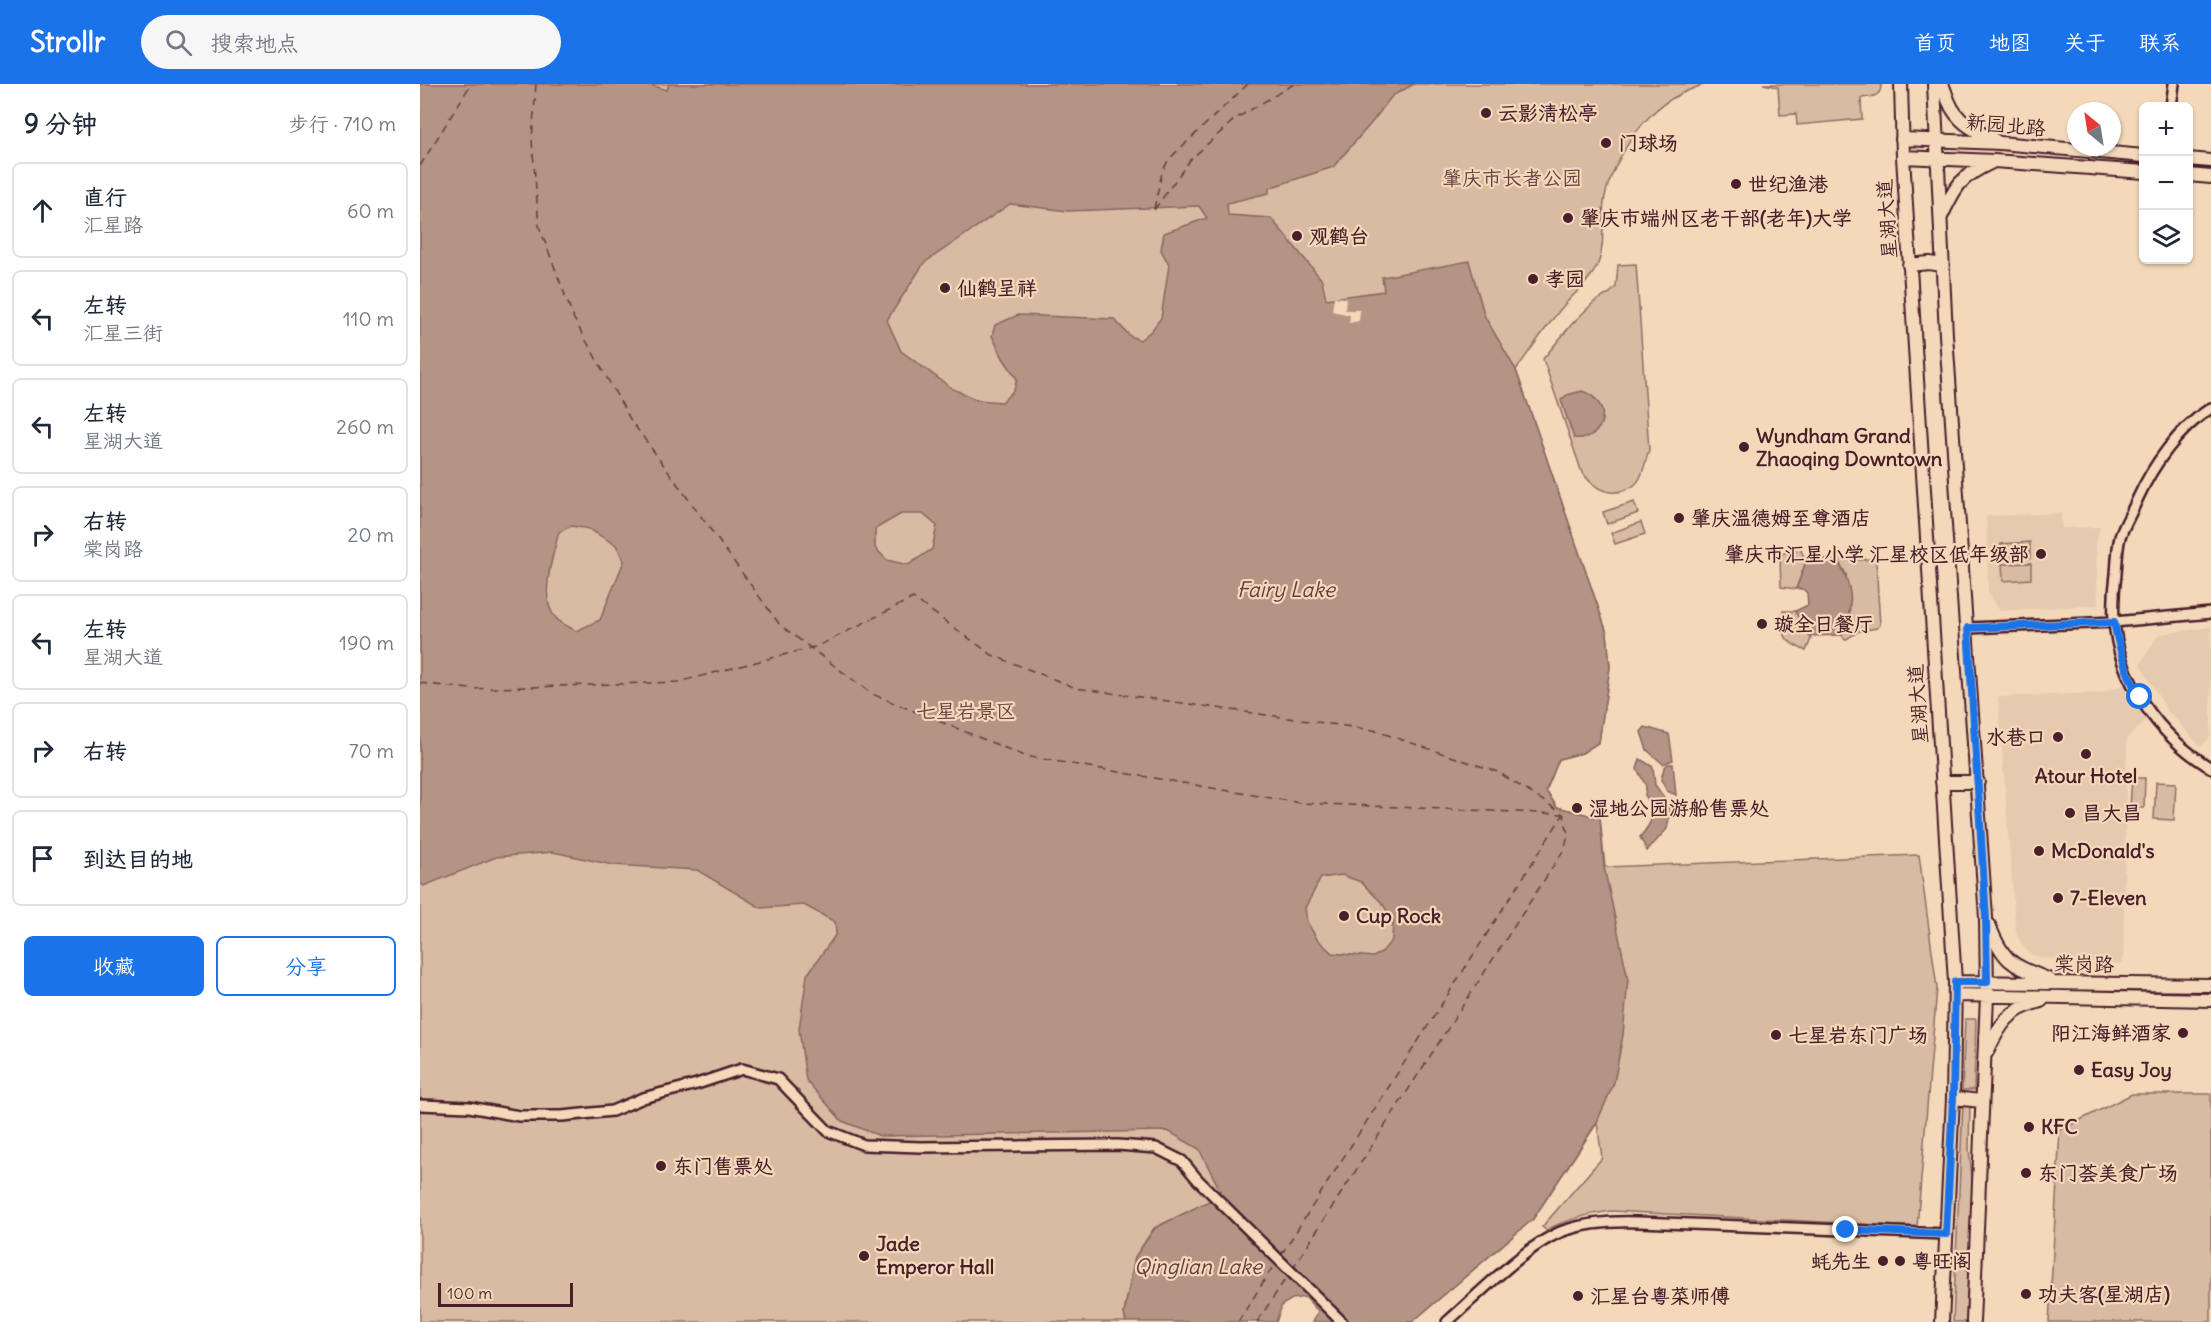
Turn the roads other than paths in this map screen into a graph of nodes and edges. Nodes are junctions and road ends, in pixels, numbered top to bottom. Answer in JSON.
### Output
{"nodes":[{"id":1,"x":1901,"y":84,"type":"edge"},
{"id":2,"x":1934,"y":84,"type":"edge"},
{"id":3,"x":1942,"y":84,"type":"edge"},
{"id":4,"x":2174,"y":84,"type":"edge"},
{"id":5,"x":2172,"y":102,"type":"edge"},
{"id":6,"x":1902,"y":139,"type":"junction"},
{"id":7,"x":1937,"y":139,"type":"junction"},
{"id":8,"x":2000,"y":143,"type":"junction"},
{"id":9,"x":2067,"y":150,"type":"edge"},
{"id":10,"x":2121,"y":154,"type":"edge"},
{"id":11,"x":2067,"y":155,"type":"edge"},
{"id":12,"x":2139,"y":156,"type":"edge"},
{"id":13,"x":1902,"y":157,"type":"junction"},
{"id":14,"x":1938,"y":158,"type":"junction"},
{"id":15,"x":2193,"y":159,"type":"edge"},
{"id":16,"x":1994,"y":161,"type":"junction"},
{"id":17,"x":2211,"y":161,"type":"edge"},
{"id":18,"x":2072,"y":167,"type":"junction"},
{"id":19,"x":2139,"y":172,"type":"edge"},
{"id":20,"x":2193,"y":175,"type":"edge"},
{"id":21,"x":2211,"y":177,"type":"edge"},
{"id":22,"x":1940,"y":221,"type":"junction"},
{"id":23,"x":1910,"y":265,"type":"junction"},
{"id":24,"x":1942,"y":265,"type":"junction"},
{"id":25,"x":2211,"y":408,"type":"edge"},
{"id":26,"x":2211,"y":613,"type":"edge"},
{"id":27,"x":2114,"y":622,"type":"junction"},
{"id":28,"x":1968,"y":628,"type":"junction"},
{"id":29,"x":2211,"y":768,"type":"edge"},
{"id":30,"x":1942,"y":782,"type":"junction"},
{"id":31,"x":1978,"y":782,"type":"junction"},
{"id":32,"x":1986,"y":918,"type":"junction"},
{"id":33,"x":1955,"y":982,"type":"junction"},
{"id":34,"x":1987,"y":982,"type":"junction"},
{"id":35,"x":2055,"y":982,"type":"junction"},
{"id":36,"x":2211,"y":985,"type":"edge"},
{"id":37,"x":1956,"y":995,"type":"junction"},
{"id":38,"x":1987,"y":996,"type":"junction"},
{"id":39,"x":2055,"y":997,"type":"junction"},
{"id":40,"x":2211,"y":1000,"type":"edge"},
{"id":41,"x":1984,"y":1058,"type":"junction"},
{"id":42,"x":1953,"y":1098,"type":"junction"},
{"id":43,"x":1981,"y":1101,"type":"junction"},
{"id":44,"x":420,"y":1105,"type":"edge"},
{"id":45,"x":1946,"y":1234,"type":"junction"},
{"id":46,"x":1342,"y":1322,"type":"edge"},
{"id":47,"x":1447,"y":1322,"type":"edge"},
{"id":48,"x":1942,"y":1322,"type":"edge"},
{"id":49,"x":1974,"y":1322,"type":"edge"}],
"edges":[{"from":1,"to":6,"type":"main road","name":"星湖大道"},
{"from":2,"to":7,"type":"main road"},
{"from":3,"to":8,"type":"main road"},
{"from":4,"to":5,"type":"street"},
{"from":6,"to":7,"type":"main road","name":"新园北路"},
{"from":6,"to":13,"type":"main road","name":"星湖大道"},
{"from":7,"to":8,"type":"main road","name":"新园北路"},
{"from":7,"to":14,"type":"main road"},
{"from":8,"to":9,"type":"main road","name":"新园北路"},
{"from":10,"to":12,"type":"main road","name":"新园北路"},
{"from":11,"to":18,"type":"main road"},
{"from":13,"to":14,"type":"main road","name":"新园北路"},
{"from":13,"to":23,"type":"main road","name":"星湖大道"},
{"from":14,"to":16,"type":"main road","name":"新园北路"},
{"from":14,"to":22,"type":"main road"},
{"from":15,"to":17,"type":"main road"},
{"from":16,"to":18,"type":"main road","name":"新园北路"},
{"from":16,"to":22,"type":"main road"},
{"from":18,"to":19,"type":"main road","name":"新园北路"},
{"from":20,"to":21,"type":"main road"},
{"from":22,"to":24,"type":"main road"},
{"from":23,"to":24,"type":"main road"},
{"from":23,"to":30,"type":"main road","name":"星湖大道"},
{"from":24,"to":28,"type":"main road"},
{"from":25,"to":27,"type":"street"},
{"from":26,"to":27,"type":"street"},
{"from":27,"to":28,"type":"street"},
{"from":27,"to":29,"type":"street"},
{"from":28,"to":31,"type":"main road"},
{"from":30,"to":31,"type":"main road"},
{"from":30,"to":33,"type":"main road","name":"星湖大道"},
{"from":31,"to":32,"type":"main road"},
{"from":32,"to":34,"type":"main road"},
{"from":32,"to":35,"type":"main road"},
{"from":33,"to":34,"type":"main road","name":"棠岗路"},
{"from":33,"to":37,"type":"main road","name":"星湖大道"},
{"from":34,"to":35,"type":"main road","name":"棠岗路"},
{"from":34,"to":38,"type":"main road"},
{"from":35,"to":36,"type":"main road","name":"棠岗路"},
{"from":37,"to":38,"type":"main road","name":"棠岗路"},
{"from":37,"to":42,"type":"main road","name":"星湖大道"},
{"from":38,"to":39,"type":"main road","name":"棠岗路"},
{"from":38,"to":41,"type":"main road"},
{"from":39,"to":40,"type":"main road","name":"棠岗路"},
{"from":39,"to":41,"type":"main road"},
{"from":41,"to":43,"type":"main road"},
{"from":42,"to":43,"type":"main road"},
{"from":42,"to":45,"type":"main road","name":"星湖大道"},
{"from":43,"to":49,"type":"main road"},
{"from":44,"to":46,"type":"street"},
{"from":45,"to":47,"type":"street"},
{"from":45,"to":48,"type":"main road","name":"星湖大道"}]}
